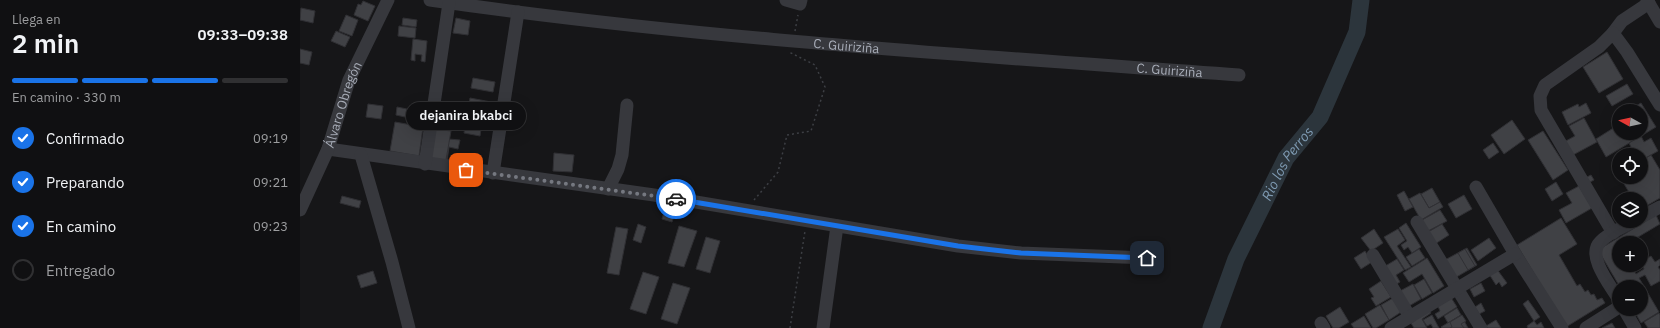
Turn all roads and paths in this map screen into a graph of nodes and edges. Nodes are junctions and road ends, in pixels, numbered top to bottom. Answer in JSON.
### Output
{"nodes":[{"id":1,"x":388,"y":0,"type":"edge"},
{"id":2,"x":430,"y":0,"type":"edge"},
{"id":3,"x":786,"y":0,"type":"edge"},
{"id":4,"x":1648,"y":1,"type":"edge"},
{"id":5,"x":800,"y":2,"type":"edge"},
{"id":6,"x":452,"y":3,"type":"junction"},
{"id":7,"x":518,"y":12,"type":"junction"},
{"id":8,"x":1660,"y":22,"type":"edge"},
{"id":9,"x":1613,"y":33,"type":"junction"},
{"id":10,"x":793,"y":42,"type":"junction"},
{"id":11,"x":1239,"y":75,"type":"dead end"},
{"id":12,"x":627,"y":105,"type":"dead end"},
{"id":13,"x":1660,"y":105,"type":"edge"},
{"id":14,"x":328,"y":149,"type":"junction"},
{"id":15,"x":361,"y":155,"type":"junction"},
{"id":16,"x":425,"y":164,"type":"junction"},
{"id":17,"x":494,"y":173,"type":"junction"},
{"id":18,"x":1476,"y":187,"type":"dead end"},
{"id":19,"x":608,"y":189,"type":"junction"},
{"id":20,"x":1660,"y":207,"type":"edge"},
{"id":21,"x":300,"y":210,"type":"edge"},
{"id":22,"x":744,"y":211,"type":"junction"},
{"id":23,"x":1648,"y":213,"type":"edge"},
{"id":24,"x":807,"y":221,"type":"junction"},
{"id":25,"x":1417,"y":222,"type":"dead end"},
{"id":26,"x":837,"y":226,"type":"junction"},
{"id":27,"x":1622,"y":228,"type":"edge"},
{"id":28,"x":1613,"y":233,"type":"junction"},
{"id":29,"x":1515,"y":254,"type":"junction"},
{"id":30,"x":1373,"y":255,"type":"dead end"},
{"id":31,"x":1147,"y":258,"type":"dead end"},
{"id":32,"x":1612,"y":288,"type":"edge"},
{"id":33,"x":1458,"y":289,"type":"junction"},
{"id":34,"x":1612,"y":311,"type":"edge"},
{"id":35,"x":1628,"y":316,"type":"edge"},
{"id":36,"x":1410,"y":317,"type":"junction"},
{"id":37,"x":409,"y":328,"type":"edge"},
{"id":38,"x":790,"y":328,"type":"edge"},
{"id":39,"x":823,"y":328,"type":"edge"},
{"id":40,"x":1391,"y":328,"type":"edge"},
{"id":41,"x":1481,"y":328,"type":"edge"},
{"id":42,"x":1562,"y":328,"type":"edge"},
{"id":43,"x":1586,"y":328,"type":"edge"},
{"id":44,"x":1635,"y":328,"type":"edge"}],
"edges":[{"from":1,"to":14,"type":"street","name":"Álvaro Obregón"},
{"from":2,"to":6,"type":"street","name":"C. Guiriziña"},
{"from":3,"to":5,"type":"street"},
{"from":4,"to":8,"type":"street"},
{"from":4,"to":9,"type":"street"},
{"from":5,"to":10,"type":"path"},
{"from":6,"to":7,"type":"street","name":"C. Guiriziña"},
{"from":6,"to":16,"type":"street"},
{"from":7,"to":10,"type":"street","name":"C. Guiriziña"},
{"from":7,"to":17,"type":"street"},
{"from":9,"to":13,"type":"street"},
{"from":9,"to":28,"type":"street"},
{"from":10,"to":11,"type":"street","name":"C. Guiriziña"},
{"from":10,"to":22,"type":"path"},
{"from":12,"to":19,"type":"street"},
{"from":14,"to":15,"type":"street"},
{"from":14,"to":21,"type":"street","name":"Álvaro Obregón"},
{"from":15,"to":16,"type":"street"},
{"from":15,"to":37,"type":"street"},
{"from":16,"to":17,"type":"street"},
{"from":17,"to":19,"type":"street"},
{"from":18,"to":29,"type":"street"},
{"from":19,"to":22,"type":"street"},
{"from":20,"to":23,"type":"street"},
{"from":22,"to":24,"type":"street"},
{"from":24,"to":26,"type":"street"},
{"from":24,"to":38,"type":"path"},
{"from":25,"to":33,"type":"street"},
{"from":26,"to":31,"type":"street"},
{"from":26,"to":39,"type":"street"},
{"from":27,"to":28,"type":"street"},
{"from":28,"to":32,"type":"street"},
{"from":29,"to":33,"type":"street"},
{"from":29,"to":42,"type":"street"},
{"from":30,"to":36,"type":"street"},
{"from":33,"to":36,"type":"street"},
{"from":33,"to":41,"type":"street"},
{"from":34,"to":43,"type":"street"},
{"from":35,"to":44,"type":"street"},
{"from":36,"to":40,"type":"street"}]}
